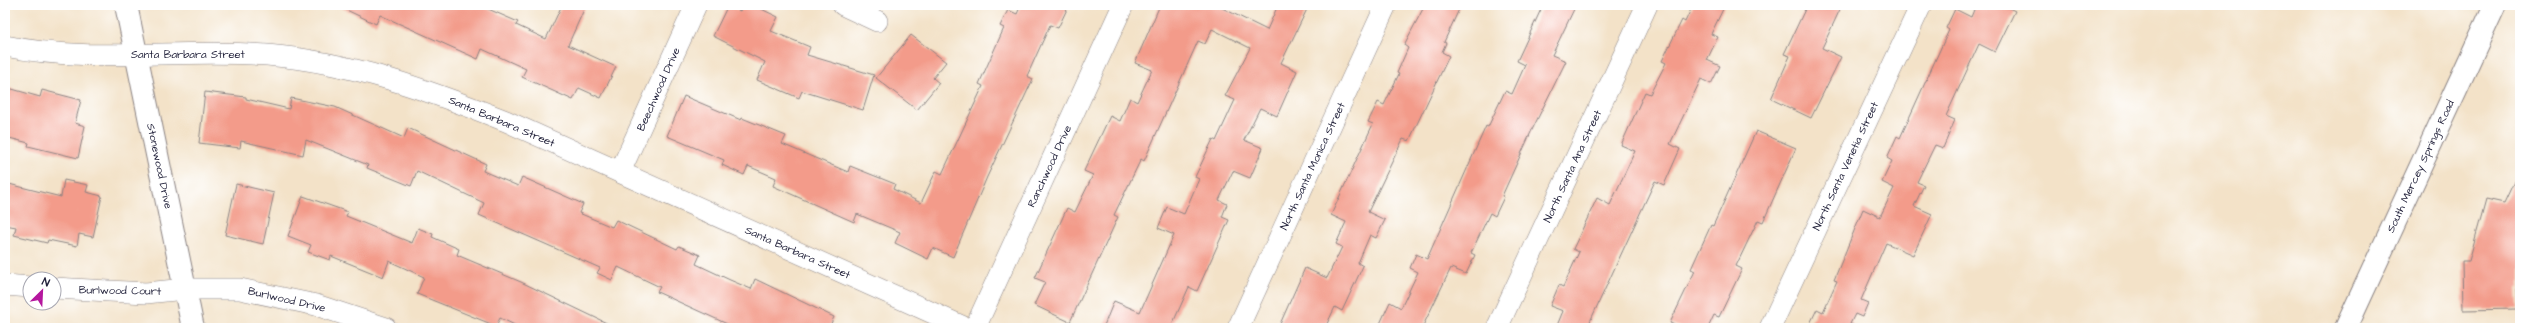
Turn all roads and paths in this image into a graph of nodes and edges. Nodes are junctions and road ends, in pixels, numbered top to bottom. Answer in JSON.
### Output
{"nodes":[{"id":1,"x":126,"y":5,"type":"edge"},
{"id":2,"x":696,"y":5,"type":"edge"},
{"id":3,"x":843,"y":5,"type":"edge"},
{"id":4,"x":1123,"y":5,"type":"edge"},
{"id":5,"x":1386,"y":5,"type":"edge"},
{"id":6,"x":1647,"y":5,"type":"edge"},
{"id":7,"x":1921,"y":5,"type":"edge"},
{"id":8,"x":2495,"y":5,"type":"edge"},
{"id":9,"x":877,"y":21,"type":"dead end"},
{"id":10,"x":5,"y":46,"type":"edge"},
{"id":11,"x":136,"y":53,"type":"junction"},
{"id":12,"x":620,"y":172,"type":"junction"},
{"id":13,"x":5,"y":285,"type":"edge"},
{"id":14,"x":22,"y":286,"type":"edge"},
{"id":15,"x":62,"y":288,"type":"edge"},
{"id":16,"x":185,"y":289,"type":"junction"},
{"id":17,"x":193,"y":328,"type":"edge"},
{"id":18,"x":386,"y":328,"type":"edge"},
{"id":19,"x":966,"y":328,"type":"edge"},
{"id":20,"x":975,"y":328,"type":"edge"},
{"id":21,"x":1238,"y":328,"type":"edge"},
{"id":22,"x":1497,"y":328,"type":"edge"},
{"id":23,"x":1770,"y":328,"type":"edge"},
{"id":24,"x":2346,"y":328,"type":"edge"}],
"edges":[{"from":1,"to":11,"type":"main road","name":"Stonewood Drive"},
{"from":2,"to":12,"type":"street","name":"Beechwood Drive"},
{"from":3,"to":9,"type":"street"},
{"from":4,"to":20,"type":"street","name":"Ranchwood Drive"},
{"from":5,"to":21,"type":"street","name":"North Santa Monica Street"},
{"from":6,"to":22,"type":"street","name":"North Santa Ana Street"},
{"from":7,"to":23,"type":"street","name":"North Santa Venetia Street"},
{"from":8,"to":24,"type":"main road","name":"South Mercey Springs Road"},
{"from":10,"to":11,"type":"street","name":"Santa Barbara Street"},
{"from":11,"to":12,"type":"street","name":"Santa Barbara Street"},
{"from":11,"to":16,"type":"main road","name":"Stonewood Drive"},
{"from":12,"to":19,"type":"street","name":"Santa Barbara Street"},
{"from":13,"to":14,"type":"street"},
{"from":15,"to":16,"type":"street","name":"Burlwood Court"},
{"from":16,"to":17,"type":"main road","name":"Stonewood Drive"},
{"from":16,"to":18,"type":"street","name":"Burlwood Drive"}]}
